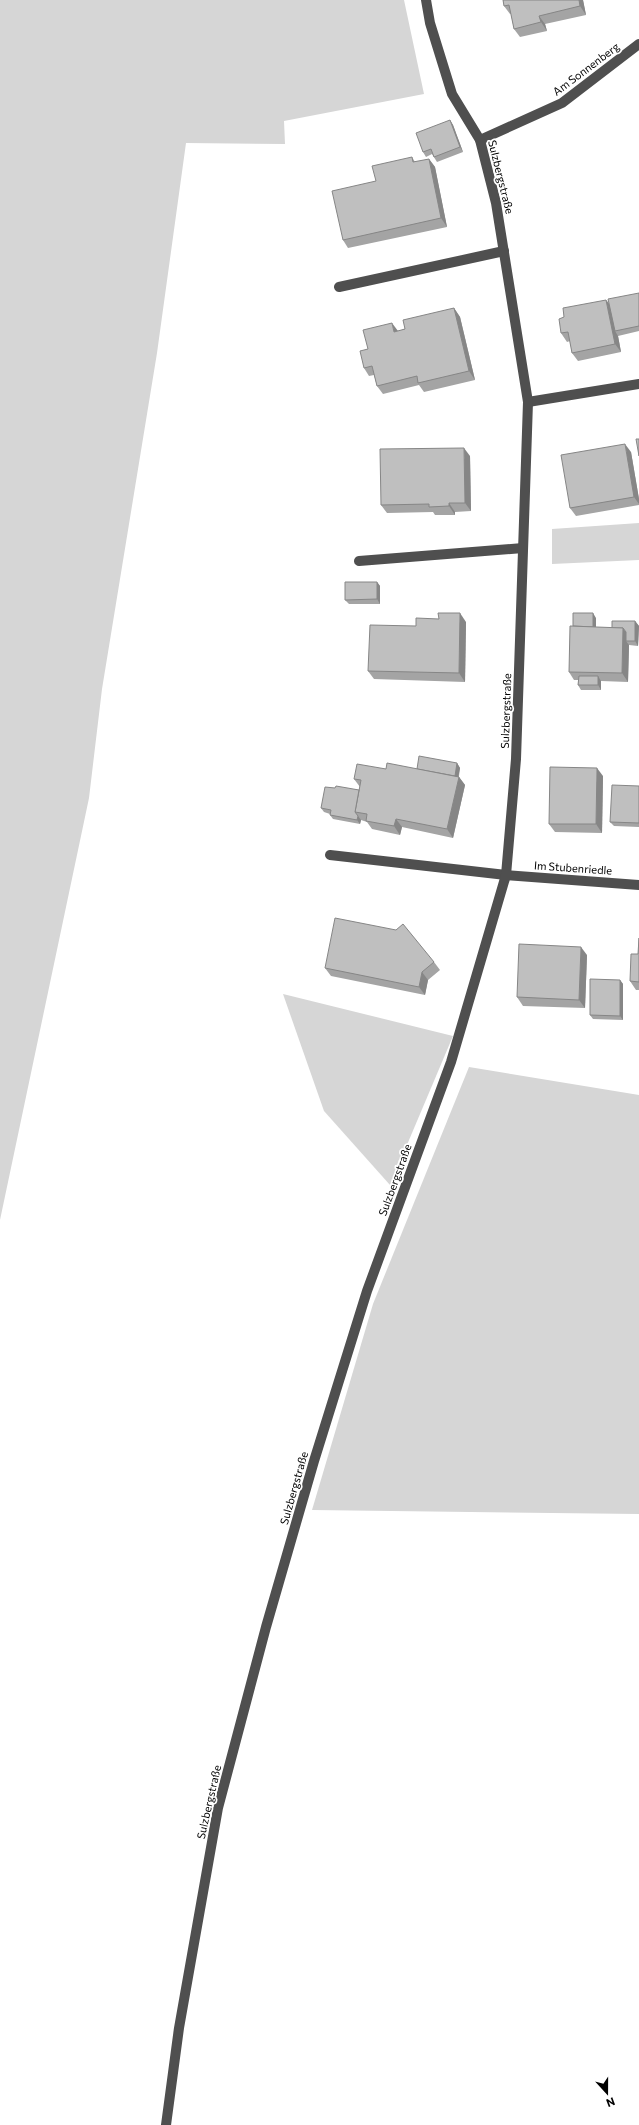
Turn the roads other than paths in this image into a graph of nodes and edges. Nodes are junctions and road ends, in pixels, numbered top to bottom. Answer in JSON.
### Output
{"nodes":[{"id":1,"x":426,"y":0,"type":"edge"},
{"id":2,"x":639,"y":44,"type":"edge"},
{"id":3,"x":480,"y":140,"type":"junction"},
{"id":4,"x":504,"y":251,"type":"junction"},
{"id":5,"x":339,"y":287,"type":"dead end"},
{"id":6,"x":639,"y":384,"type":"edge"},
{"id":7,"x":528,"y":402,"type":"junction"},
{"id":8,"x":523,"y":548,"type":"junction"},
{"id":9,"x":359,"y":561,"type":"dead end"},
{"id":10,"x":330,"y":855,"type":"dead end"},
{"id":11,"x":506,"y":875,"type":"junction"},
{"id":12,"x":639,"y":885,"type":"edge"},
{"id":13,"x":166,"y":2125,"type":"edge"}],
"edges":[{"from":1,"to":3,"type":"street","name":"Sulzbergstraße"},
{"from":2,"to":3,"type":"street","name":"Am Sonnenberg"},
{"from":3,"to":4,"type":"street","name":"Sulzbergstraße"},
{"from":4,"to":5,"type":"street"},
{"from":4,"to":7,"type":"street","name":"Sulzbergstraße"},
{"from":6,"to":7,"type":"street"},
{"from":7,"to":8,"type":"street","name":"Sulzbergstraße"},
{"from":8,"to":9,"type":"street"},
{"from":8,"to":11,"type":"street","name":"Sulzbergstraße"},
{"from":10,"to":11,"type":"street"},
{"from":11,"to":12,"type":"street","name":"Im Stubenriedle"},
{"from":11,"to":13,"type":"street","name":"Sulzbergstraße"}]}
